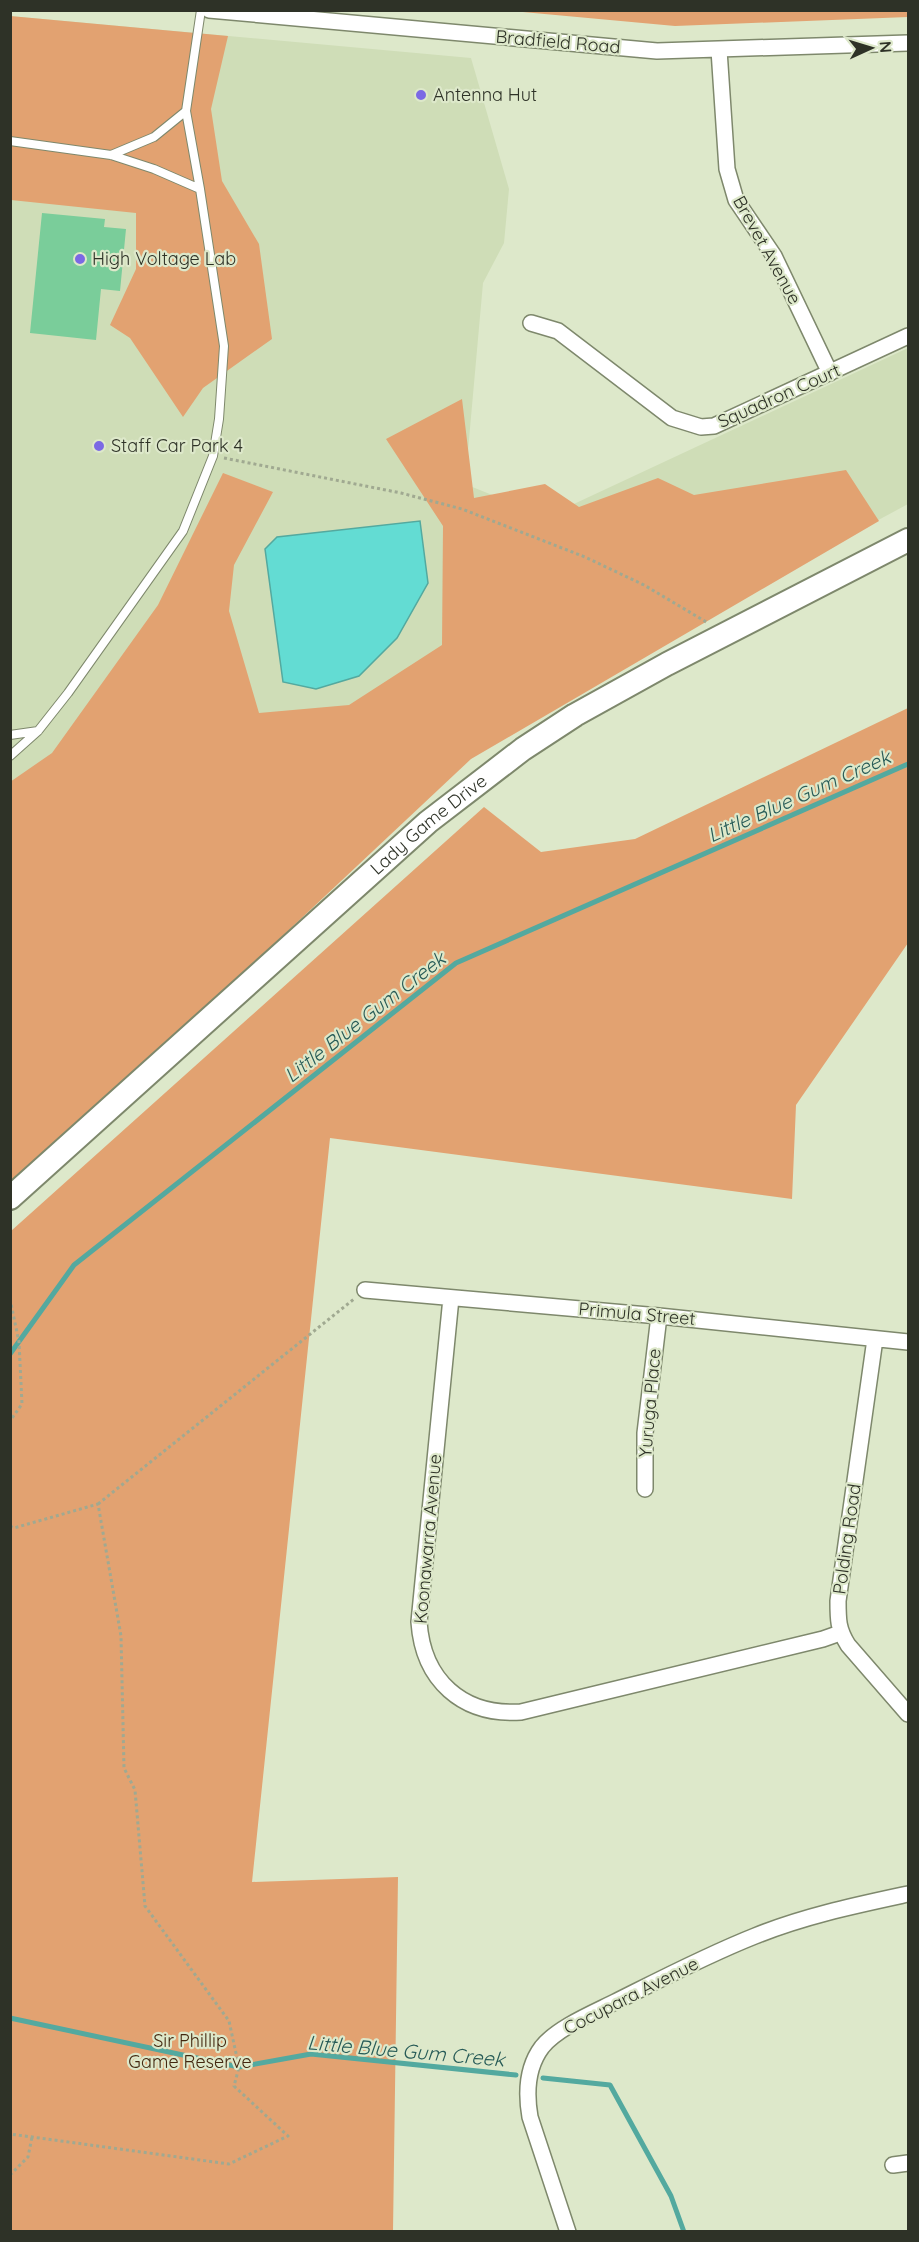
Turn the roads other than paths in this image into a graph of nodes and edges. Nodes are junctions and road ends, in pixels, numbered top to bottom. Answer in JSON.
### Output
{"nodes":[{"id":1,"x":201,"y":10,"type":"edge"},
{"id":2,"x":209,"y":10,"type":"edge"},
{"id":3,"x":909,"y":43,"type":"edge"},
{"id":4,"x":718,"y":50,"type":"junction"},
{"id":5,"x":186,"y":111,"type":"junction"},
{"id":6,"x":10,"y":141,"type":"edge"},
{"id":7,"x":111,"y":155,"type":"junction"},
{"id":8,"x":200,"y":189,"type":"junction"},
{"id":9,"x":531,"y":323,"type":"dead end"},
{"id":10,"x":909,"y":336,"type":"edge"},
{"id":11,"x":830,"y":373,"type":"junction"},
{"id":12,"x":909,"y":540,"type":"edge"},
{"id":13,"x":38,"y":731,"type":"junction"},
{"id":14,"x":10,"y":735,"type":"edge"},
{"id":15,"x":10,"y":756,"type":"edge"},
{"id":16,"x":10,"y":1198,"type":"edge"},
{"id":17,"x":365,"y":1290,"type":"road end"},
{"id":18,"x":451,"y":1298,"type":"junction"},
{"id":19,"x":659,"y":1316,"type":"junction"},
{"id":20,"x":875,"y":1339,"type":"junction"},
{"id":21,"x":909,"y":1342,"type":"edge"},
{"id":22,"x":645,"y":1490,"type":"dead end"},
{"id":23,"x":840,"y":1633,"type":"junction"},
{"id":24,"x":909,"y":1714,"type":"edge"},
{"id":25,"x":909,"y":1894,"type":"edge"},
{"id":26,"x":568,"y":2232,"type":"edge"}],
"edges":[{"from":1,"to":5,"type":"lane"},
{"from":2,"to":4,"type":"street","name":"Bradfield Road"},
{"from":3,"to":4,"type":"street","name":"Bradfield Road"},
{"from":4,"to":11,"type":"street","name":"Brevet Avenue"},
{"from":5,"to":7,"type":"lane"},
{"from":5,"to":8,"type":"lane"},
{"from":6,"to":7,"type":"lane"},
{"from":7,"to":8,"type":"lane"},
{"from":8,"to":13,"type":"lane"},
{"from":9,"to":11,"type":"street","name":"Squadron Court"},
{"from":10,"to":11,"type":"street","name":"Squadron Court"},
{"from":12,"to":16,"type":"main road","name":"Lady Game Drive"},
{"from":13,"to":14,"type":"lane"},
{"from":13,"to":15,"type":"lane"},
{"from":17,"to":18,"type":"street","name":"Primula Street"},
{"from":18,"to":19,"type":"street","name":"Primula Street"},
{"from":18,"to":23,"type":"street","name":"Koonawarra Avenue"},
{"from":19,"to":20,"type":"street","name":"Primula Street"},
{"from":19,"to":22,"type":"street","name":"Yuruga Place"},
{"from":20,"to":21,"type":"street","name":"Primula Street"},
{"from":20,"to":23,"type":"street","name":"Polding Road"},
{"from":23,"to":24,"type":"street"},
{"from":25,"to":26,"type":"street","name":"Cocupara Avenue"}]}
